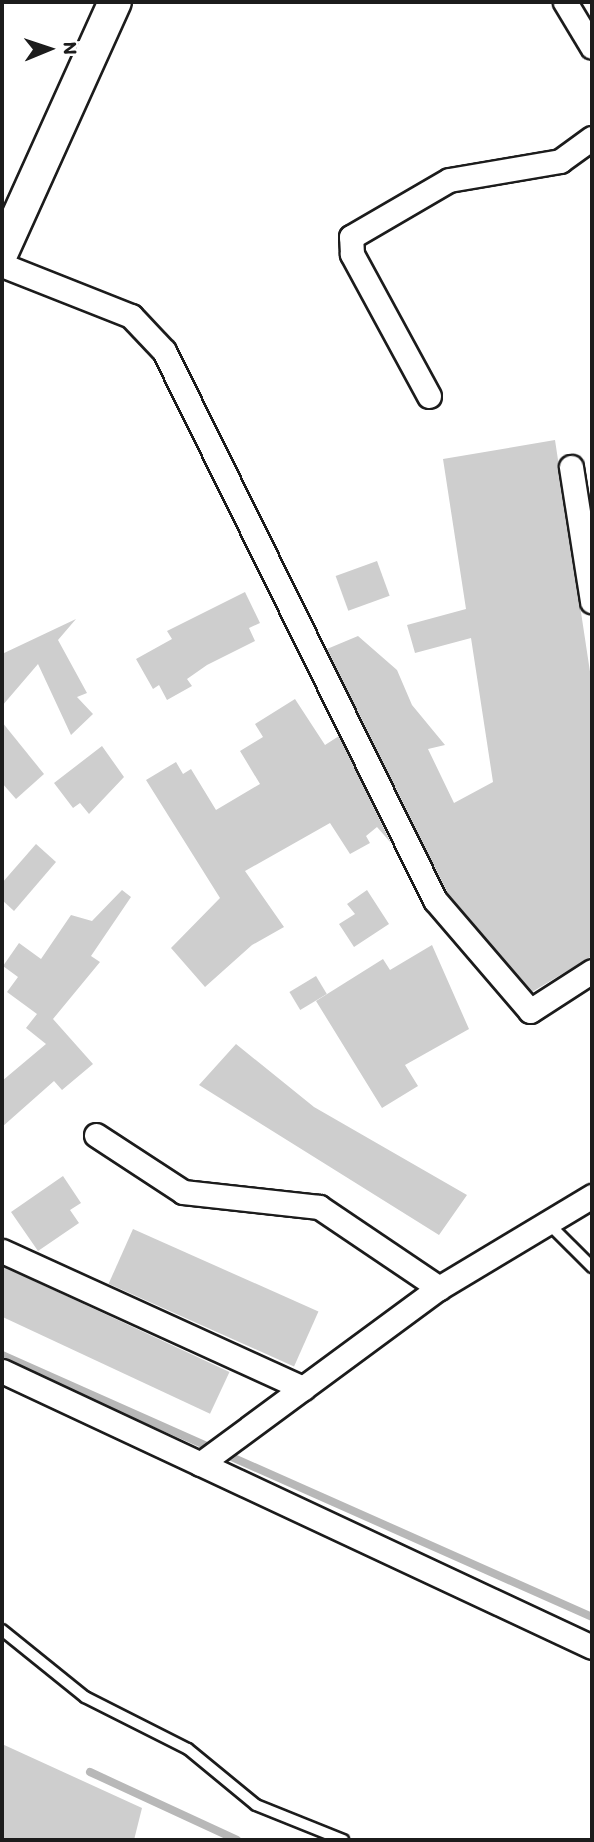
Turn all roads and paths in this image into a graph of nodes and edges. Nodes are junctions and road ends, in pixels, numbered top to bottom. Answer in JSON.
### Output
{"nodes":[{"id":1,"x":116,"y":2,"type":"edge"},
{"id":2,"x":565,"y":2,"type":"edge"},
{"id":3,"x":592,"y":47,"type":"edge"},
{"id":4,"x":592,"y":138,"type":"edge"},
{"id":5,"x":2,"y":252,"type":"edge"},
{"id":6,"x":2,"y":265,"type":"edge"},
{"id":7,"x":429,"y":397,"type":"dead end"},
{"id":8,"x":571,"y":467,"type":"dead end"},
{"id":9,"x":592,"y":601,"type":"edge"},
{"id":10,"x":592,"y":971,"type":"edge"},
{"id":11,"x":96,"y":1135,"type":"dead end"},
{"id":12,"x":592,"y":1196,"type":"edge"},
{"id":13,"x":547,"y":1222,"type":"junction"},
{"id":14,"x":2,"y":1251,"type":"edge"},
{"id":15,"x":592,"y":1267,"type":"edge"},
{"id":16,"x":439,"y":1288,"type":"junction"},
{"id":17,"x":2,"y":1371,"type":"edge"},
{"id":18,"x":303,"y":1388,"type":"junction"},
{"id":19,"x":206,"y":1459,"type":"junction"},
{"id":20,"x":2,"y":1630,"type":"edge"},
{"id":21,"x":592,"y":1647,"type":"edge"},
{"id":22,"x":343,"y":1840,"type":"edge"}],
"edges":[{"from":1,"to":5,"type":"main road"},
{"from":2,"to":3,"type":"street"},
{"from":4,"to":7,"type":"street"},
{"from":6,"to":10,"type":"street"},
{"from":8,"to":9,"type":"street"},
{"from":11,"to":16,"type":"street"},
{"from":12,"to":13,"type":"street"},
{"from":13,"to":15,"type":"lane"},
{"from":13,"to":16,"type":"street"},
{"from":14,"to":18,"type":"street"},
{"from":16,"to":18,"type":"street"},
{"from":17,"to":19,"type":"street"},
{"from":18,"to":19,"type":"street"},
{"from":19,"to":21,"type":"street"},
{"from":20,"to":22,"type":"lane"}]}
